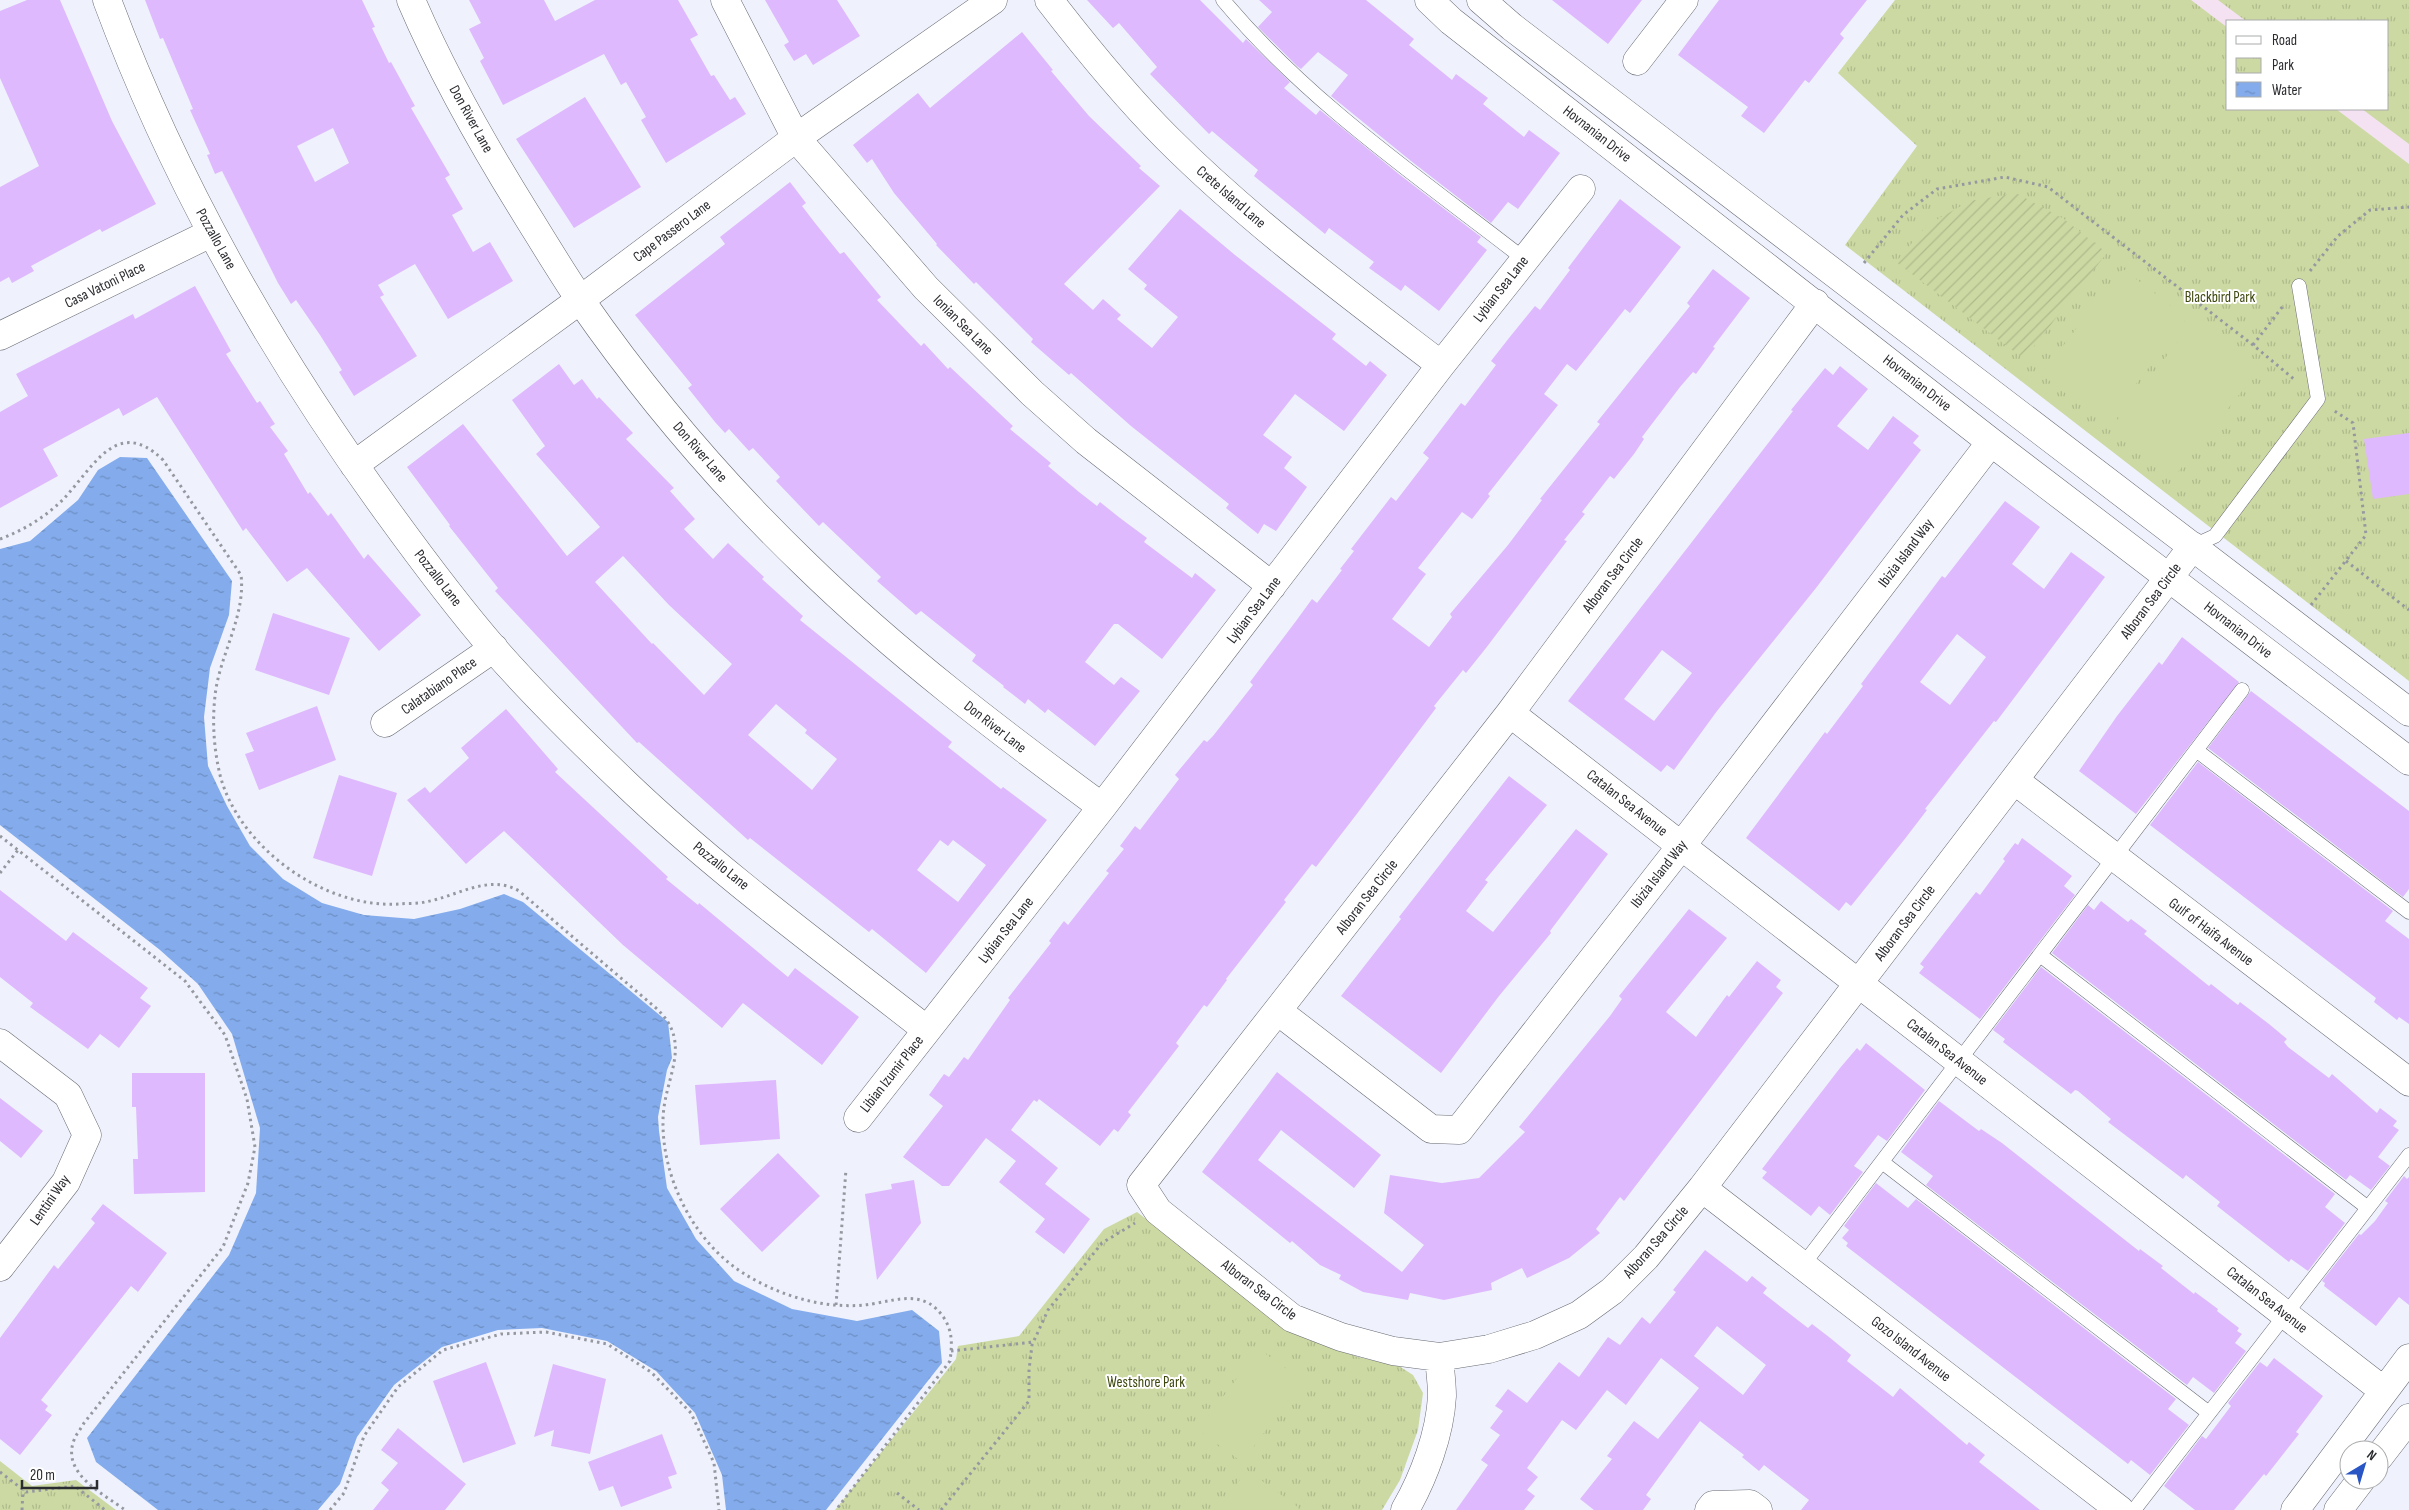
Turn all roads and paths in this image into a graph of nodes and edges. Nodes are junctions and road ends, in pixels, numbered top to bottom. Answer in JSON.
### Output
{"nodes":[{"id":1,"x":107,"y":0,"type":"edge"},
{"id":2,"x":411,"y":0,"type":"edge"},
{"id":3,"x":725,"y":0,"type":"edge"},
{"id":4,"x":993,"y":0,"type":"edge"},
{"id":5,"x":1049,"y":0,"type":"edge"},
{"id":6,"x":1223,"y":0,"type":"edge"},
{"id":7,"x":1429,"y":0,"type":"edge"},
{"id":8,"x":1481,"y":0,"type":"edge"},
{"id":9,"x":1684,"y":0,"type":"edge"},
{"id":10,"x":1637,"y":61,"type":"dead end"},
{"id":11,"x":796,"y":138,"type":"junction"},
{"id":12,"x":1581,"y":189,"type":"dead end"},
{"id":13,"x":2409,"y":207,"type":"edge"},
{"id":14,"x":211,"y":233,"type":"junction"},
{"id":15,"x":1524,"y":259,"type":"junction"},
{"id":16,"x":1862,"y":266,"type":"dead end"},
{"id":17,"x":2298,"y":286,"type":"junction"},
{"id":18,"x":580,"y":300,"type":"junction"},
{"id":19,"x":1815,"y":303,"type":"junction"},
{"id":20,"x":0,"y":336,"type":"edge"},
{"id":21,"x":2253,"y":345,"type":"junction"},
{"id":22,"x":1440,"y":365,"type":"junction"},
{"id":23,"x":2318,"y":399,"type":"junction"},
{"id":24,"x":1991,"y":442,"type":"junction"},
{"id":25,"x":354,"y":465,"type":"junction"},
{"id":26,"x":0,"y":539,"type":"edge"},
{"id":27,"x":2193,"y":546,"type":"junction"},
{"id":28,"x":2346,"y":561,"type":"junction"},
{"id":29,"x":2170,"y":577,"type":"junction"},
{"id":30,"x":1272,"y":586,"type":"junction"},
{"id":31,"x":2308,"y":609,"type":"dead end"},
{"id":32,"x":2409,"y":610,"type":"edge"},
{"id":33,"x":494,"y":648,"type":"junction"},
{"id":34,"x":2242,"y":690,"type":"dead end"},
{"id":35,"x":2409,"y":712,"type":"edge"},
{"id":36,"x":1510,"y":713,"type":"junction"},
{"id":37,"x":385,"y":723,"type":"dead end"},
{"id":38,"x":2196,"y":750,"type":"junction"},
{"id":39,"x":2409,"y":761,"type":"edge"},
{"id":40,"x":2014,"y":780,"type":"junction"},
{"id":41,"x":1102,"y":808,"type":"junction"},
{"id":42,"x":0,"y":836,"type":"edge"},
{"id":43,"x":1682,"y":845,"type":"junction"},
{"id":44,"x":18,"y":850,"type":"junction"},
{"id":45,"x":2114,"y":858,"type":"junction"},
{"id":46,"x":0,"y":874,"type":"edge"},
{"id":47,"x":2409,"y":912,"type":"edge"},
{"id":48,"x":2040,"y":955,"type":"junction"},
{"id":49,"x":1860,"y":982,"type":"junction"},
{"id":50,"x":1279,"y":1012,"type":"junction"},
{"id":51,"x":927,"y":1030,"type":"junction"},
{"id":52,"x":0,"y":1043,"type":"edge"},
{"id":53,"x":1959,"y":1061,"type":"junction"},
{"id":54,"x":2409,"y":1082,"type":"edge"},
{"id":55,"x":858,"y":1118,"type":"dead end"},
{"id":56,"x":2409,"y":1155,"type":"edge"},
{"id":57,"x":1882,"y":1162,"type":"junction"},
{"id":58,"x":846,"y":1169,"type":"dead end"},
{"id":59,"x":1702,"y":1188,"type":"junction"},
{"id":60,"x":2368,"y":1208,"type":"junction"},
{"id":61,"x":1138,"y":1221,"type":"dead end"},
{"id":62,"x":1803,"y":1265,"type":"junction"},
{"id":63,"x":0,"y":1267,"type":"edge"},
{"id":64,"x":836,"y":1305,"type":"junction"},
{"id":65,"x":2286,"y":1315,"type":"junction"},
{"id":66,"x":1034,"y":1342,"type":"junction"},
{"id":67,"x":952,"y":1351,"type":"junction"},
{"id":68,"x":1439,"y":1357,"type":"junction"},
{"id":69,"x":2409,"y":1358,"type":"edge"},
{"id":70,"x":2384,"y":1391,"type":"junction"},
{"id":71,"x":2209,"y":1413,"type":"junction"},
{"id":72,"x":2409,"y":1418,"type":"edge"},
{"id":73,"x":2389,"y":1444,"type":"edge"},
{"id":74,"x":0,"y":1472,"type":"edge"},
{"id":75,"x":23,"y":1490,"type":"junction"},
{"id":76,"x":2353,"y":1490,"type":"edge"},
{"id":77,"x":897,"y":1493,"type":"dead end"},
{"id":78,"x":22,"y":1510,"type":"edge"},
{"id":79,"x":105,"y":1510,"type":"edge"},
{"id":80,"x":125,"y":1510,"type":"edge"},
{"id":81,"x":330,"y":1510,"type":"edge"},
{"id":82,"x":719,"y":1510,"type":"edge"},
{"id":83,"x":836,"y":1510,"type":"edge"},
{"id":84,"x":919,"y":1510,"type":"edge"},
{"id":85,"x":940,"y":1510,"type":"edge"},
{"id":86,"x":1405,"y":1510,"type":"edge"},
{"id":87,"x":1709,"y":1510,"type":"edge"},
{"id":88,"x":1758,"y":1510,"type":"edge"},
{"id":89,"x":2120,"y":1510,"type":"edge"},
{"id":90,"x":2134,"y":1510,"type":"edge"},
{"id":91,"x":2295,"y":1510,"type":"edge"},
{"id":92,"x":2338,"y":1510,"type":"edge"}],
"edges":[{"from":1,"to":14,"type":"street","name":"Pozzallo Lane"},
{"from":2,"to":18,"type":"street","name":"Don River Lane"},
{"from":3,"to":11,"type":"street","name":"Ionian Sea Lane"},
{"from":4,"to":11,"type":"street","name":"Cape Passero Lane"},
{"from":5,"to":22,"type":"street","name":"Crete Island Lane"},
{"from":6,"to":15,"type":"lane"},
{"from":7,"to":19,"type":"street","name":"Hovnanian Drive"},
{"from":8,"to":27,"type":"street"},
{"from":9,"to":10,"type":"street"},
{"from":11,"to":18,"type":"street","name":"Cape Passero Lane"},
{"from":11,"to":30,"type":"street","name":"Ionian Sea Lane"},
{"from":12,"to":15,"type":"street","name":"Lybian Sea Lane"},
{"from":13,"to":17,"type":"path"},
{"from":14,"to":20,"type":"street","name":"Casa Vatoni Place"},
{"from":14,"to":25,"type":"street","name":"Pozzallo Lane"},
{"from":15,"to":22,"type":"street","name":"Lybian Sea Lane"},
{"from":16,"to":21,"type":"path"},
{"from":17,"to":21,"type":"path"},
{"from":17,"to":23,"type":"lane"},
{"from":18,"to":25,"type":"street","name":"Cape Passero Lane"},
{"from":18,"to":41,"type":"street","name":"Don River Lane"},
{"from":19,"to":24,"type":"street","name":"Hovnanian Drive"},
{"from":19,"to":36,"type":"street","name":"Alboran Sea Circle"},
{"from":21,"to":23,"type":"path"},
{"from":22,"to":30,"type":"street","name":"Lybian Sea Lane"},
{"from":23,"to":27,"type":"lane"},
{"from":23,"to":28,"type":"path"},
{"from":24,"to":29,"type":"street","name":"Hovnanian Drive"},
{"from":24,"to":43,"type":"street","name":"Ibizia Island Way"},
{"from":25,"to":33,"type":"street","name":"Pozzallo Lane"},
{"from":26,"to":64,"type":"path"},
{"from":27,"to":29,"type":"street","name":"Alboran Sea Circle"},
{"from":27,"to":35,"type":"street"},
{"from":28,"to":31,"type":"path"},
{"from":28,"to":32,"type":"path"},
{"from":29,"to":39,"type":"street","name":"Hovnanian Drive"},
{"from":29,"to":40,"type":"street","name":"Alboran Sea Circle"},
{"from":30,"to":41,"type":"street","name":"Lybian Sea Lane"},
{"from":33,"to":37,"type":"street","name":"Calatabiano Place"},
{"from":33,"to":51,"type":"street","name":"Pozzallo Lane"},
{"from":34,"to":38,"type":"lane"},
{"from":36,"to":43,"type":"street","name":"Catalan Sea Avenue"},
{"from":36,"to":50,"type":"street","name":"Alboran Sea Circle"},
{"from":38,"to":45,"type":"lane"},
{"from":38,"to":47,"type":"lane"},
{"from":40,"to":45,"type":"street","name":"Gulf of Haifa Avenue"},
{"from":40,"to":49,"type":"street","name":"Alboran Sea Circle"},
{"from":41,"to":51,"type":"street","name":"Lybian Sea Lane"},
{"from":42,"to":44,"type":"path"},
{"from":43,"to":49,"type":"street","name":"Catalan Sea Avenue"},
{"from":43,"to":50,"type":"street","name":"Ibizia Island Way"},
{"from":44,"to":46,"type":"path"},
{"from":44,"to":80,"type":"path"},
{"from":45,"to":48,"type":"lane"},
{"from":45,"to":54,"type":"street","name":"Gulf of Haifa Avenue"},
{"from":48,"to":53,"type":"lane"},
{"from":48,"to":60,"type":"lane"},
{"from":49,"to":53,"type":"street","name":"Catalan Sea Avenue"},
{"from":49,"to":59,"type":"street","name":"Alboran Sea Circle"},
{"from":50,"to":68,"type":"street","name":"Alboran Sea Circle"},
{"from":51,"to":55,"type":"street","name":"Libian Izumir Place"},
{"from":52,"to":63,"type":"street","name":"Lentini Way"},
{"from":53,"to":57,"type":"lane"},
{"from":53,"to":65,"type":"street","name":"Catalan Sea Avenue"},
{"from":56,"to":60,"type":"lane"},
{"from":57,"to":62,"type":"lane"},
{"from":57,"to":71,"type":"lane"},
{"from":58,"to":64,"type":"path"},
{"from":59,"to":62,"type":"street","name":"Gozo Island Avenue"},
{"from":59,"to":68,"type":"street","name":"Alboran Sea Circle"},
{"from":60,"to":65,"type":"lane"},
{"from":61,"to":66,"type":"path"},
{"from":62,"to":89,"type":"street","name":"Gozo Island Avenue"},
{"from":64,"to":67,"type":"path"},
{"from":65,"to":70,"type":"street","name":"Catalan Sea Avenue"},
{"from":65,"to":71,"type":"lane"},
{"from":66,"to":67,"type":"path"},
{"from":66,"to":85,"type":"path"},
{"from":67,"to":83,"type":"path"},
{"from":68,"to":86,"type":"street"},
{"from":69,"to":70,"type":"street"},
{"from":70,"to":91,"type":"street"},
{"from":71,"to":90,"type":"lane"},
{"from":72,"to":73,"type":"street"},
{"from":74,"to":75,"type":"path"},
{"from":75,"to":78,"type":"path"},
{"from":75,"to":79,"type":"path"},
{"from":76,"to":92,"type":"street"},
{"from":77,"to":84,"type":"path"},
{"from":81,"to":82,"type":"path"},
{"from":87,"to":88,"type":"street"}]}
